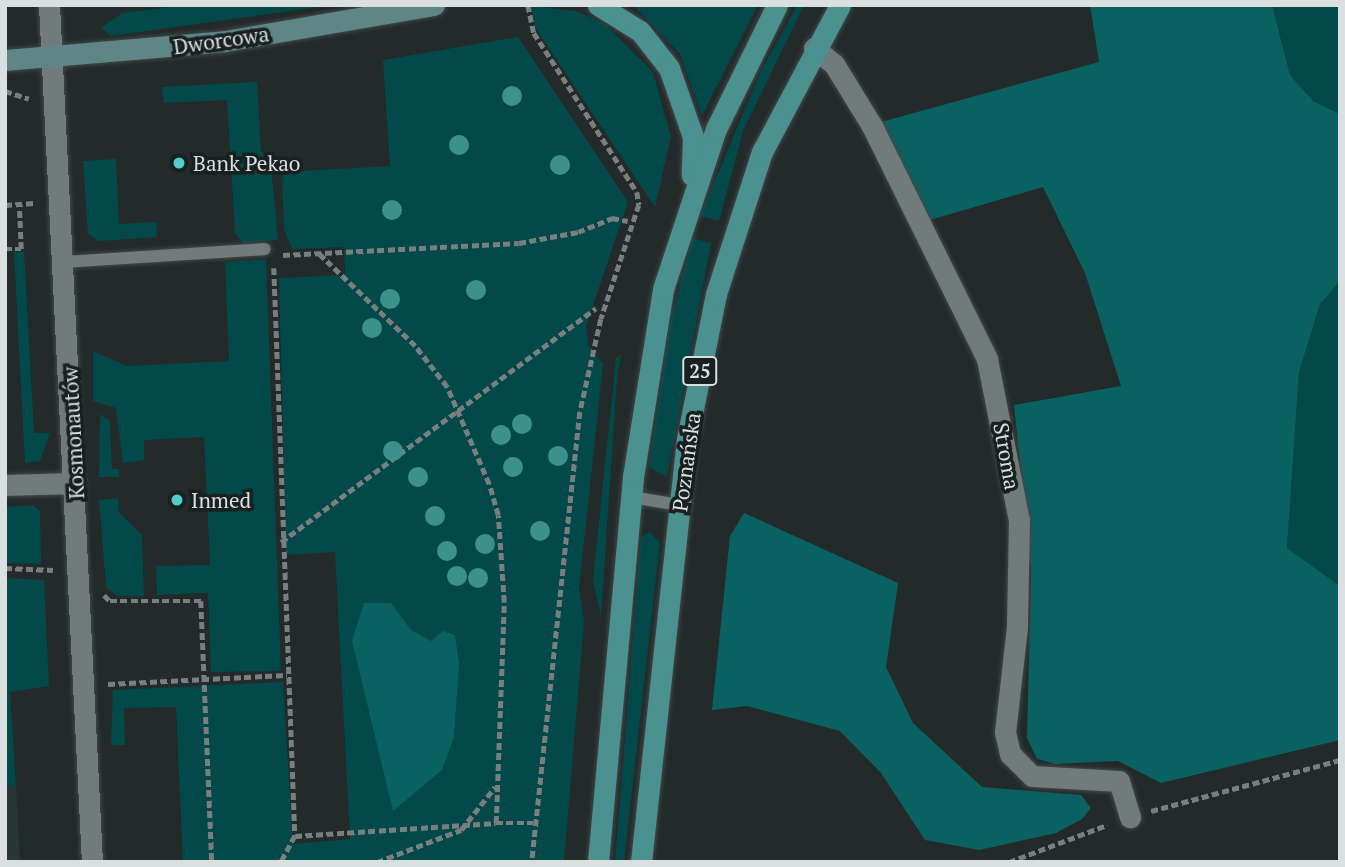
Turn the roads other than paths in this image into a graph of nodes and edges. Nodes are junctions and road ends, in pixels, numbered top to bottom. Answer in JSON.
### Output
{"nodes":[{"id":1,"x":49,"y":5,"type":"edge"},
{"id":2,"x":434,"y":5,"type":"edge"},
{"id":3,"x":598,"y":5,"type":"edge"},
{"id":4,"x":777,"y":5,"type":"edge"},
{"id":5,"x":840,"y":5,"type":"edge"},
{"id":6,"x":814,"y":48,"type":"junction"},
{"id":7,"x":52,"y":57,"type":"junction"},
{"id":8,"x":5,"y":60,"type":"edge"},
{"id":9,"x":691,"y":191,"type":"junction"},
{"id":10,"x":265,"y":249,"type":"dead end"},
{"id":11,"x":64,"y":262,"type":"junction"},
{"id":12,"x":75,"y":483,"type":"junction"},
{"id":13,"x":5,"y":485,"type":"edge"},
{"id":14,"x":631,"y":497,"type":"junction"},
{"id":15,"x":680,"y":505,"type":"junction"},
{"id":16,"x":1130,"y":817,"type":"road end"},
{"id":17,"x":92,"y":862,"type":"edge"},
{"id":18,"x":598,"y":862,"type":"edge"},
{"id":19,"x":641,"y":862,"type":"edge"}],
"edges":[{"from":1,"to":7,"type":"street","name":"Kosmonautów"},
{"from":2,"to":7,"type":"street","name":"Dworcowa"},
{"from":3,"to":9,"type":"main road"},
{"from":4,"to":9,"type":"main road","number":"25"},
{"from":5,"to":6,"type":"main road","name":"Poznańska","number":"25"},
{"from":6,"to":15,"type":"main road","name":"Poznańska","number":"25"},
{"from":6,"to":16,"type":"street","name":"Stroma"},
{"from":7,"to":8,"type":"street","name":"Dworcowa"},
{"from":7,"to":11,"type":"street","name":"Kosmonautów"},
{"from":9,"to":14,"type":"main road","number":"25"},
{"from":10,"to":11,"type":"lane"},
{"from":11,"to":12,"type":"street","name":"Kosmonautów"},
{"from":12,"to":13,"type":"street"},
{"from":12,"to":17,"type":"street","name":"Kosmonautów"},
{"from":14,"to":15,"type":"lane"},
{"from":14,"to":18,"type":"main road","number":"25"},
{"from":15,"to":19,"type":"main road","name":"Poznańska","number":"25"}]}
